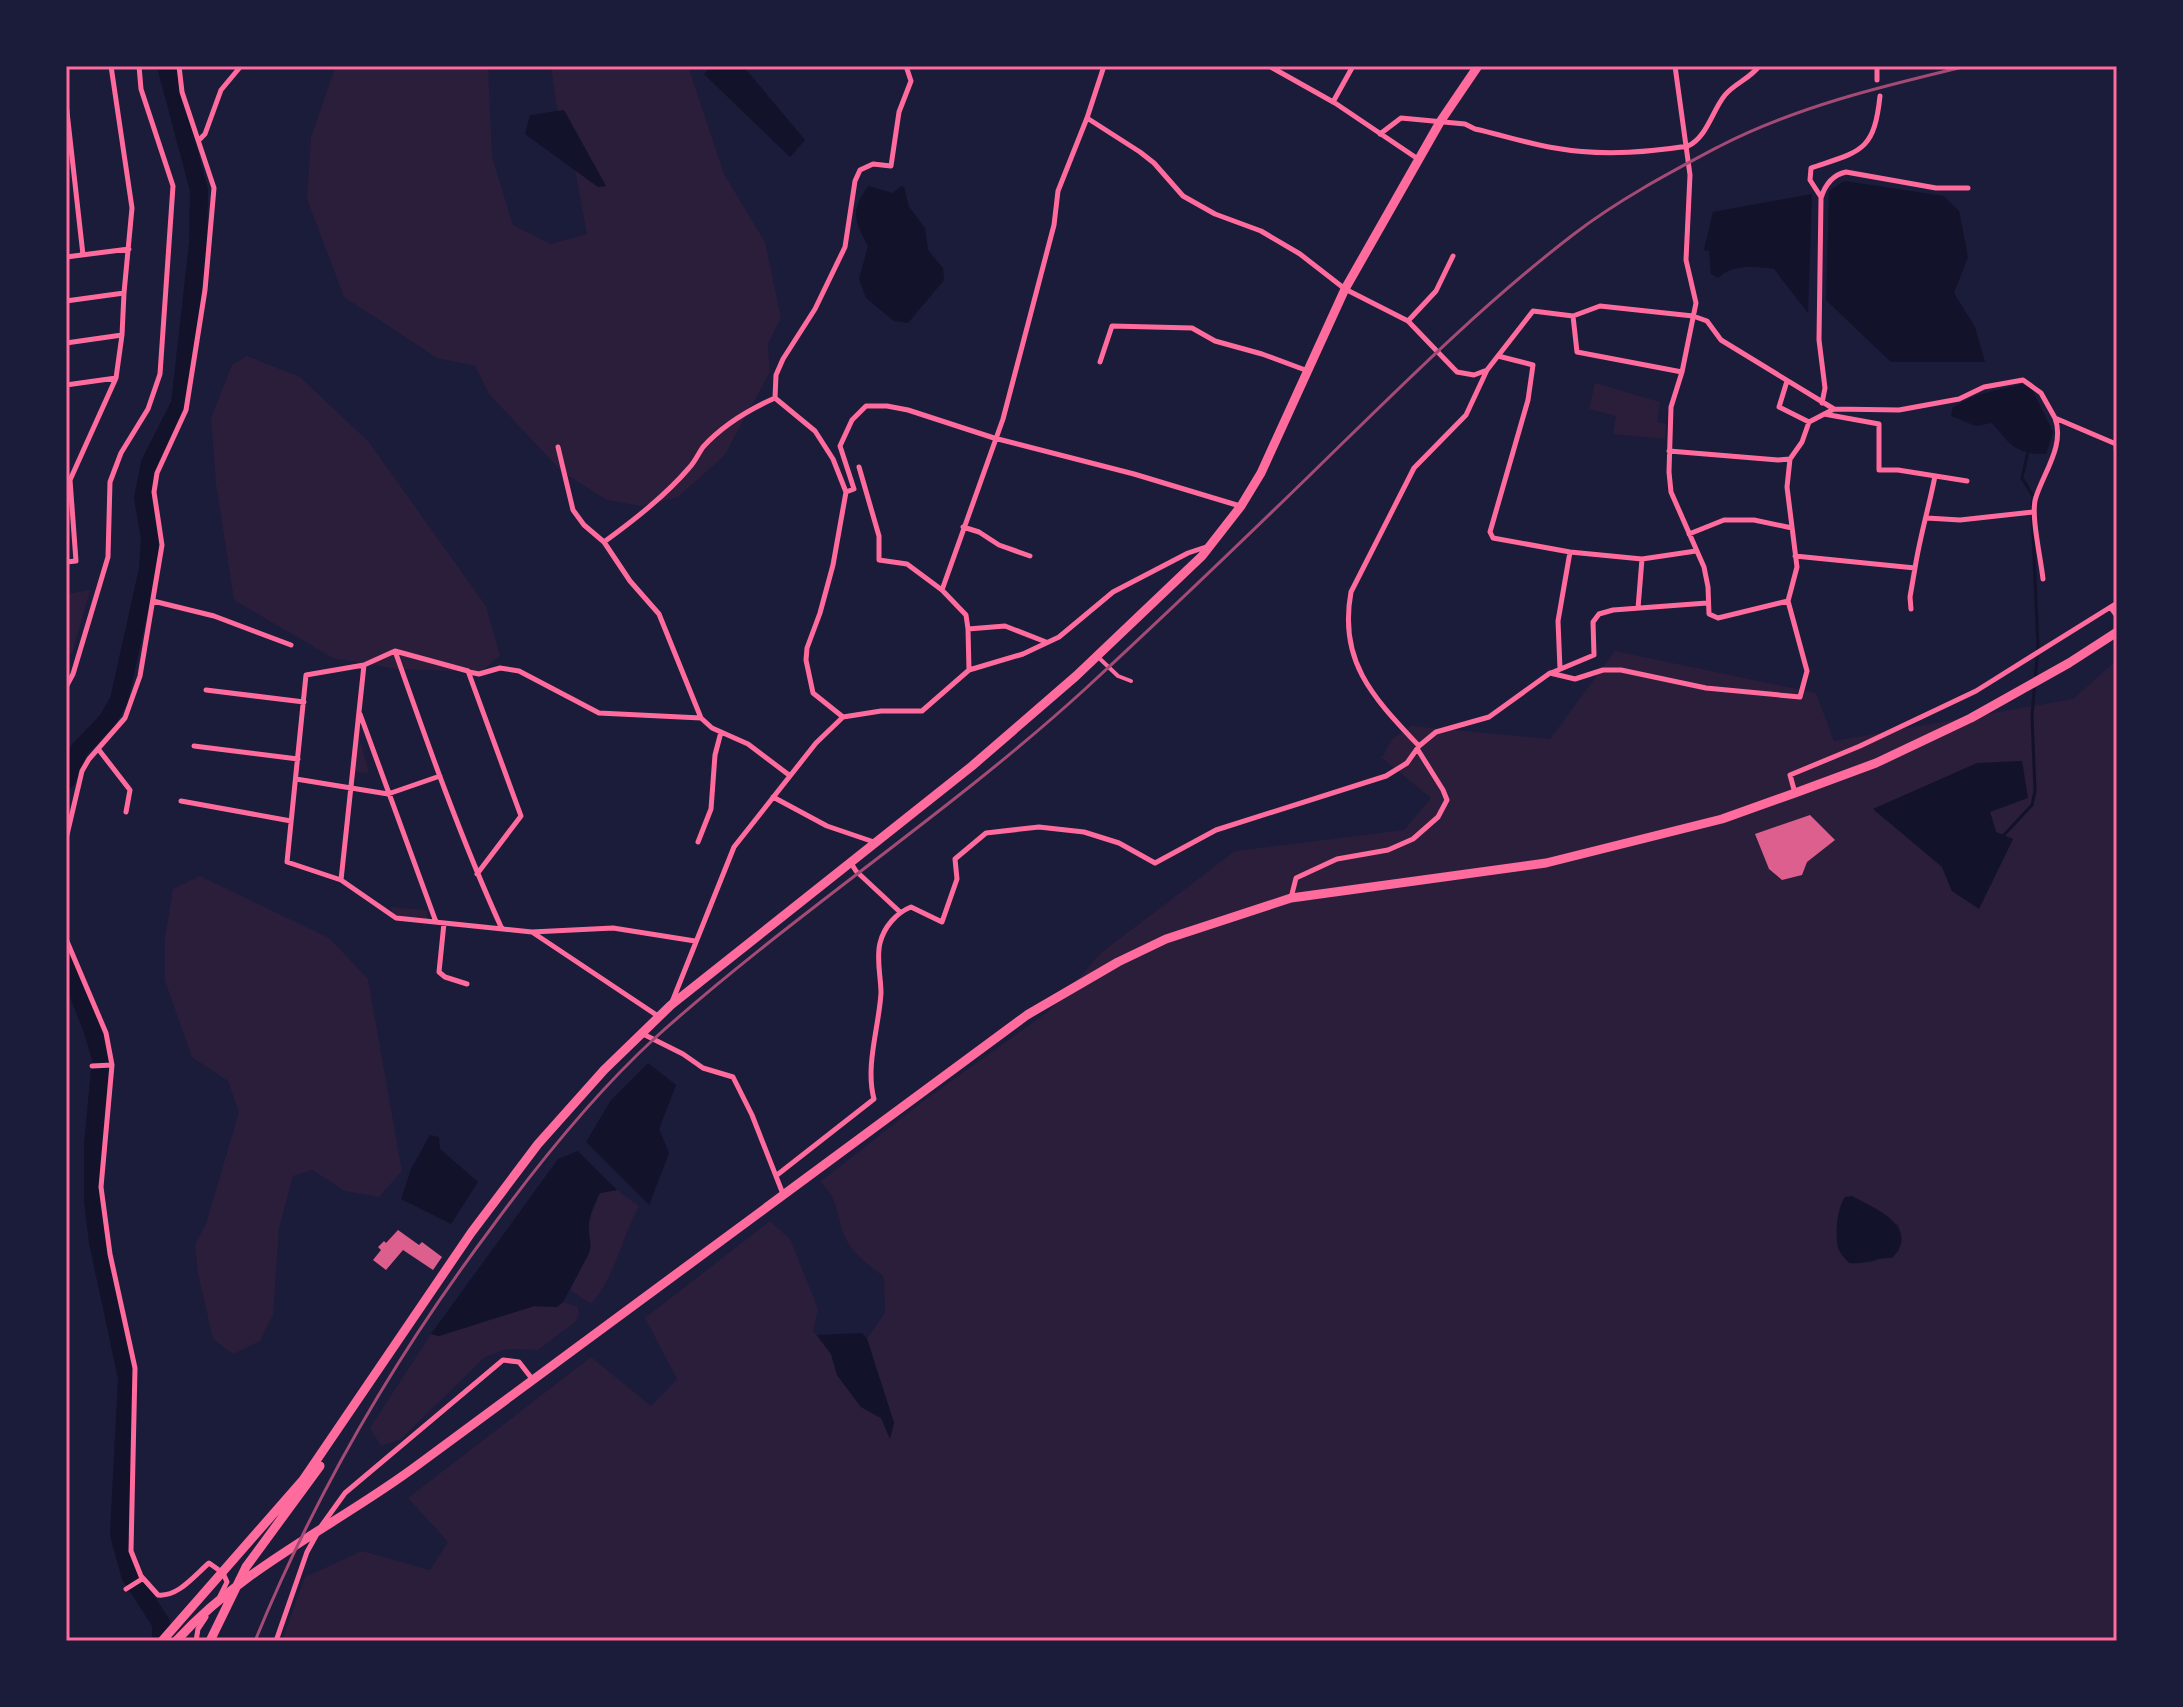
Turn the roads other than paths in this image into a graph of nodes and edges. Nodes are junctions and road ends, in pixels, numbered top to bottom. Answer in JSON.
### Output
{"nodes":[{"id":1,"x":111,"y":66,"type":"edge"},
{"id":2,"x":139,"y":66,"type":"edge"},
{"id":3,"x":179,"y":66,"type":"edge"},
{"id":4,"x":241,"y":66,"type":"edge"},
{"id":5,"x":906,"y":66,"type":"edge"},
{"id":6,"x":1104,"y":66,"type":"edge"},
{"id":7,"x":1269,"y":66,"type":"edge"},
{"id":8,"x":1353,"y":66,"type":"edge"},
{"id":9,"x":1478,"y":66,"type":"edge"},
{"id":10,"x":1675,"y":66,"type":"edge"},
{"id":11,"x":1759,"y":66,"type":"edge"},
{"id":12,"x":1877,"y":66,"type":"edge"},
{"id":13,"x":1877,"y":80,"type":"dead end"},
{"id":14,"x":1880,"y":96,"type":"dead end"},
{"id":15,"x":1333,"y":102,"type":"junction"},
{"id":16,"x":66,"y":103,"type":"edge"},
{"id":17,"x":1087,"y":118,"type":"junction"},
{"id":18,"x":1440,"y":122,"type":"junction"},
{"id":19,"x":1380,"y":134,"type":"junction"},
{"id":20,"x":199,"y":140,"type":"junction"},
{"id":21,"x":1688,"y":146,"type":"junction"},
{"id":22,"x":1418,"y":159,"type":"junction"},
{"id":23,"x":1968,"y":188,"type":"dead end"},
{"id":24,"x":1821,"y":198,"type":"junction"},
{"id":25,"x":129,"y":249,"type":"junction"},
{"id":26,"x":83,"y":255,"type":"junction"},
{"id":27,"x":1453,"y":256,"type":"dead end"},
{"id":28,"x":66,"y":257,"type":"edge"},
{"id":29,"x":1345,"y":289,"type":"junction"},
{"id":30,"x":124,"y":293,"type":"junction"},
{"id":31,"x":66,"y":301,"type":"edge"},
{"id":32,"x":1573,"y":316,"type":"junction"},
{"id":33,"x":1693,"y":316,"type":"junction"},
{"id":34,"x":1408,"y":321,"type":"junction"},
{"id":35,"x":122,"y":335,"type":"junction"},
{"id":36,"x":66,"y":343,"type":"edge"},
{"id":37,"x":1498,"y":356,"type":"junction"},
{"id":38,"x":1100,"y":362,"type":"dead end"},
{"id":39,"x":1487,"y":370,"type":"junction"},
{"id":40,"x":1309,"y":372,"type":"junction"},
{"id":41,"x":1682,"y":372,"type":"junction"},
{"id":42,"x":116,"y":378,"type":"junction"},
{"id":43,"x":1787,"y":381,"type":"junction"},
{"id":44,"x":66,"y":385,"type":"edge"},
{"id":45,"x":775,"y":398,"type":"junction"},
{"id":46,"x":1822,"y":403,"type":"junction"},
{"id":47,"x":1834,"y":409,"type":"junction"},
{"id":48,"x":1824,"y":414,"type":"junction"},
{"id":49,"x":2055,"y":418,"type":"junction"},
{"id":50,"x":1809,"y":422,"type":"junction"},
{"id":51,"x":994,"y":438,"type":"junction"},
{"id":52,"x":558,"y":447,"type":"dead end"},
{"id":53,"x":1669,"y":451,"type":"junction"},
{"id":54,"x":1790,"y":459,"type":"junction"},
{"id":55,"x":2117,"y":460,"type":"edge"},
{"id":56,"x":859,"y":467,"type":"dead end"},
{"id":57,"x":1935,"y":476,"type":"junction"},
{"id":58,"x":68,"y":478,"type":"edge"},
{"id":59,"x":1967,"y":481,"type":"dead end"},
{"id":60,"x":846,"y":492,"type":"junction"},
{"id":61,"x":1241,"y":506,"type":"junction"},
{"id":62,"x":2033,"y":512,"type":"junction"},
{"id":63,"x":1927,"y":518,"type":"junction"},
{"id":64,"x":963,"y":527,"type":"junction"},
{"id":65,"x":1792,"y":528,"type":"junction"},
{"id":66,"x":1689,"y":534,"type":"junction"},
{"id":67,"x":604,"y":542,"type":"junction"},
{"id":68,"x":1211,"y":546,"type":"junction"},
{"id":69,"x":1696,"y":551,"type":"junction"},
{"id":70,"x":1570,"y":552,"type":"junction"},
{"id":71,"x":1030,"y":556,"type":"dead end"},
{"id":72,"x":1795,"y":556,"type":"junction"},
{"id":73,"x":1642,"y":559,"type":"junction"},
{"id":74,"x":66,"y":562,"type":"edge"},
{"id":75,"x":1915,"y":568,"type":"junction"},
{"id":76,"x":2043,"y":579,"type":"dead end"},
{"id":77,"x":942,"y":590,"type":"junction"},
{"id":78,"x":153,"y":601,"type":"junction"},
{"id":79,"x":1788,"y":601,"type":"junction"},
{"id":80,"x":1707,"y":603,"type":"junction"},
{"id":81,"x":2117,"y":603,"type":"edge"},
{"id":82,"x":1638,"y":608,"type":"junction"},
{"id":83,"x":2111,"y":608,"type":"junction"},
{"id":84,"x":1911,"y":609,"type":"dead end"},
{"id":85,"x":2117,"y":616,"type":"edge"},
{"id":86,"x":968,"y":629,"type":"junction"},
{"id":87,"x":2117,"y":632,"type":"edge"},
{"id":88,"x":1047,"y":643,"type":"junction"},
{"id":89,"x":291,"y":645,"type":"dead end"},
{"id":90,"x":395,"y":651,"type":"junction"},
{"id":91,"x":1098,"y":657,"type":"junction"},
{"id":92,"x":66,"y":664,"type":"edge"},
{"id":93,"x":364,"y":665,"type":"junction"},
{"id":94,"x":1560,"y":669,"type":"junction"},
{"id":95,"x":969,"y":670,"type":"junction"},
{"id":96,"x":468,"y":671,"type":"junction"},
{"id":97,"x":1550,"y":673,"type":"junction"},
{"id":98,"x":73,"y":674,"type":"junction"},
{"id":99,"x":1131,"y":681,"type":"dead end"},
{"id":100,"x":66,"y":687,"type":"edge"},
{"id":101,"x":206,"y":690,"type":"dead end"},
{"id":102,"x":304,"y":702,"type":"junction"},
{"id":103,"x":360,"y":714,"type":"junction"},
{"id":104,"x":843,"y":717,"type":"junction"},
{"id":105,"x":701,"y":718,"type":"junction"},
{"id":106,"x":721,"y":732,"type":"junction"},
{"id":107,"x":194,"y":746,"type":"dead end"},
{"id":108,"x":1418,"y":748,"type":"junction"},
{"id":109,"x":99,"y":750,"type":"junction"},
{"id":110,"x":298,"y":759,"type":"junction"},
{"id":111,"x":789,"y":775,"type":"junction"},
{"id":112,"x":440,"y":776,"type":"junction"},
{"id":113,"x":296,"y":779,"type":"junction"},
{"id":114,"x":351,"y":789,"type":"junction"},
{"id":115,"x":1795,"y":793,"type":"junction"},
{"id":116,"x":388,"y":794,"type":"junction"},
{"id":117,"x":773,"y":797,"type":"junction"},
{"id":118,"x":181,"y":801,"type":"dead end"},
{"id":119,"x":126,"y":812,"type":"dead end"},
{"id":120,"x":291,"y":821,"type":"junction"},
{"id":121,"x":66,"y":838,"type":"edge"},
{"id":122,"x":698,"y":842,"type":"dead end"},
{"id":123,"x":875,"y":843,"type":"junction"},
{"id":124,"x":850,"y":862,"type":"junction"},
{"id":125,"x":477,"y":874,"type":"junction"},
{"id":126,"x":341,"y":880,"type":"junction"},
{"id":127,"x":1291,"y":898,"type":"junction"},
{"id":128,"x":900,"y":912,"type":"junction"},
{"id":129,"x":436,"y":922,"type":"junction"},
{"id":130,"x":444,"y":923,"type":"junction"},
{"id":131,"x":503,"y":930,"type":"junction"},
{"id":132,"x":532,"y":932,"type":"junction"},
{"id":133,"x":66,"y":939,"type":"edge"},
{"id":134,"x":695,"y":941,"type":"junction"},
{"id":135,"x":467,"y":984,"type":"dead end"},
{"id":136,"x":671,"y":1005,"type":"junction"},
{"id":137,"x":658,"y":1016,"type":"junction"},
{"id":138,"x":641,"y":1032,"type":"junction"},
{"id":139,"x":112,"y":1065,"type":"junction"},
{"id":140,"x":92,"y":1066,"type":"dead end"},
{"id":141,"x":777,"y":1175,"type":"junction"},
{"id":142,"x":783,"y":1195,"type":"junction"},
{"id":143,"x":533,"y":1380,"type":"junction"},
{"id":144,"x":360,"y":1398,"type":"junction"},
{"id":145,"x":223,"y":1573,"type":"junction"},
{"id":146,"x":143,"y":1579,"type":"junction"},
{"id":147,"x":126,"y":1589,"type":"dead end"},
{"id":148,"x":162,"y":1641,"type":"edge"},
{"id":149,"x":176,"y":1641,"type":"edge"},
{"id":150,"x":196,"y":1641,"type":"edge"},
{"id":151,"x":210,"y":1641,"type":"edge"},
{"id":152,"x":276,"y":1641,"type":"edge"}],
"edges":[{"from":1,"to":25,"type":"street"},
{"from":2,"to":98,"type":"street"},
{"from":3,"to":20,"type":"street"},
{"from":4,"to":20,"type":"street"},
{"from":5,"to":45,"type":"street"},
{"from":6,"to":17,"type":"street"},
{"from":7,"to":15,"type":"street"},
{"from":8,"to":15,"type":"street"},
{"from":9,"to":18,"type":"highway"},
{"from":10,"to":21,"type":"street"},
{"from":11,"to":21,"type":"street"},
{"from":12,"to":13,"type":"street"},
{"from":14,"to":24,"type":"street"},
{"from":15,"to":19,"type":"street"},
{"from":16,"to":26,"type":"street"},
{"from":17,"to":29,"type":"street"},
{"from":17,"to":51,"type":"street"},
{"from":18,"to":19,"type":"street"},
{"from":18,"to":21,"type":"street"},
{"from":18,"to":22,"type":"highway"},
{"from":19,"to":22,"type":"street"},
{"from":20,"to":78,"type":"street"},
{"from":21,"to":33,"type":"street"},
{"from":22,"to":29,"type":"highway"},
{"from":23,"to":24,"type":"street"},
{"from":24,"to":46,"type":"street"},
{"from":25,"to":26,"type":"street"},
{"from":25,"to":30,"type":"street"},
{"from":26,"to":28,"type":"street"},
{"from":27,"to":34,"type":"street"},
{"from":29,"to":34,"type":"street"},
{"from":29,"to":40,"type":"highway"},
{"from":30,"to":31,"type":"street"},
{"from":30,"to":35,"type":"street"},
{"from":32,"to":33,"type":"street"},
{"from":32,"to":37,"type":"street"},
{"from":32,"to":41,"type":"street"},
{"from":33,"to":41,"type":"street"},
{"from":33,"to":43,"type":"street"},
{"from":34,"to":39,"type":"street"},
{"from":35,"to":36,"type":"street"},
{"from":35,"to":42,"type":"street"},
{"from":37,"to":39,"type":"street"},
{"from":37,"to":70,"type":"street"},
{"from":38,"to":40,"type":"street"},
{"from":39,"to":108,"type":"street"},
{"from":40,"to":61,"type":"highway"},
{"from":41,"to":53,"type":"street"},
{"from":42,"to":44,"type":"street"},
{"from":42,"to":58,"type":"street"},
{"from":43,"to":46,"type":"street"},
{"from":43,"to":50,"type":"street"},
{"from":45,"to":60,"type":"street"},
{"from":45,"to":67,"type":"street"},
{"from":46,"to":47,"type":"street"},
{"from":47,"to":48,"type":"street"},
{"from":47,"to":49,"type":"street"},
{"from":48,"to":50,"type":"street"},
{"from":48,"to":57,"type":"street"},
{"from":49,"to":55,"type":"street"},
{"from":49,"to":62,"type":"street"},
{"from":50,"to":54,"type":"street"},
{"from":51,"to":60,"type":"street"},
{"from":51,"to":61,"type":"street"},
{"from":51,"to":64,"type":"street"},
{"from":52,"to":67,"type":"street"},
{"from":53,"to":54,"type":"street"},
{"from":53,"to":66,"type":"street"},
{"from":54,"to":65,"type":"street"},
{"from":56,"to":77,"type":"street"},
{"from":57,"to":59,"type":"street"},
{"from":57,"to":63,"type":"street"},
{"from":58,"to":74,"type":"street"},
{"from":60,"to":104,"type":"street"},
{"from":61,"to":68,"type":"highway"},
{"from":62,"to":63,"type":"street"},
{"from":62,"to":76,"type":"street"},
{"from":63,"to":75,"type":"street"},
{"from":64,"to":71,"type":"street"},
{"from":64,"to":77,"type":"street"},
{"from":65,"to":66,"type":"street"},
{"from":65,"to":72,"type":"street"},
{"from":66,"to":69,"type":"street"},
{"from":67,"to":105,"type":"street"},
{"from":68,"to":88,"type":"street"},
{"from":68,"to":91,"type":"highway"},
{"from":69,"to":73,"type":"street"},
{"from":69,"to":80,"type":"street"},
{"from":70,"to":73,"type":"street"},
{"from":70,"to":94,"type":"street"},
{"from":72,"to":75,"type":"street"},
{"from":72,"to":79,"type":"street"},
{"from":73,"to":82,"type":"street"},
{"from":75,"to":84,"type":"street"},
{"from":77,"to":86,"type":"street"},
{"from":78,"to":89,"type":"street"},
{"from":78,"to":109,"type":"street"},
{"from":79,"to":80,"type":"street"},
{"from":79,"to":97,"type":"street"},
{"from":80,"to":82,"type":"street"},
{"from":81,"to":83,"type":"street"},
{"from":82,"to":94,"type":"street"},
{"from":83,"to":85,"type":"street"},
{"from":83,"to":115,"type":"street"},
{"from":86,"to":88,"type":"street"},
{"from":86,"to":95,"type":"street"},
{"from":87,"to":115,"type":"highway"},
{"from":88,"to":95,"type":"street"},
{"from":90,"to":93,"type":"street"},
{"from":90,"to":96,"type":"street"},
{"from":90,"to":112,"type":"street"},
{"from":91,"to":99,"type":"street"},
{"from":91,"to":123,"type":"highway"},
{"from":92,"to":98,"type":"street"},
{"from":93,"to":102,"type":"street"},
{"from":93,"to":103,"type":"street"},
{"from":94,"to":97,"type":"street"},
{"from":95,"to":104,"type":"street"},
{"from":96,"to":105,"type":"street"},
{"from":96,"to":125,"type":"street"},
{"from":97,"to":108,"type":"street"},
{"from":98,"to":100,"type":"street"},
{"from":101,"to":102,"type":"street"},
{"from":102,"to":110,"type":"street"},
{"from":103,"to":114,"type":"street"},
{"from":103,"to":116,"type":"street"},
{"from":104,"to":111,"type":"street"},
{"from":105,"to":106,"type":"street"},
{"from":106,"to":111,"type":"street"},
{"from":106,"to":122,"type":"street"},
{"from":107,"to":110,"type":"street"},
{"from":108,"to":127,"type":"street"},
{"from":108,"to":128,"type":"street"},
{"from":109,"to":119,"type":"street"},
{"from":109,"to":121,"type":"street"},
{"from":110,"to":113,"type":"street"},
{"from":111,"to":117,"type":"street"},
{"from":112,"to":116,"type":"street"},
{"from":112,"to":125,"type":"street"},
{"from":113,"to":114,"type":"street"},
{"from":113,"to":120,"type":"street"},
{"from":114,"to":116,"type":"street"},
{"from":114,"to":126,"type":"street"},
{"from":115,"to":127,"type":"highway"},
{"from":116,"to":129,"type":"street"},
{"from":117,"to":123,"type":"street"},
{"from":117,"to":134,"type":"street"},
{"from":118,"to":120,"type":"street"},
{"from":120,"to":126,"type":"street"},
{"from":123,"to":124,"type":"highway"},
{"from":124,"to":128,"type":"street"},
{"from":124,"to":136,"type":"highway"},
{"from":125,"to":131,"type":"street"},
{"from":126,"to":129,"type":"street"},
{"from":127,"to":142,"type":"highway"},
{"from":128,"to":141,"type":"street"},
{"from":129,"to":130,"type":"street"},
{"from":130,"to":131,"type":"street"},
{"from":130,"to":135,"type":"street"},
{"from":131,"to":132,"type":"street"},
{"from":132,"to":134,"type":"street"},
{"from":132,"to":137,"type":"street"},
{"from":133,"to":139,"type":"street"},
{"from":134,"to":136,"type":"street"},
{"from":136,"to":137,"type":"highway"},
{"from":137,"to":138,"type":"highway"},
{"from":138,"to":141,"type":"street"},
{"from":138,"to":144,"type":"highway"},
{"from":139,"to":140,"type":"street"},
{"from":139,"to":146,"type":"street"},
{"from":141,"to":142,"type":"street"},
{"from":142,"to":143,"type":"highway"},
{"from":143,"to":149,"type":"highway"},
{"from":143,"to":152,"type":"street"},
{"from":144,"to":145,"type":"highway"},
{"from":144,"to":151,"type":"highway"},
{"from":145,"to":146,"type":"street"},
{"from":145,"to":148,"type":"highway"},
{"from":145,"to":150,"type":"street"},
{"from":146,"to":147,"type":"street"}]}
